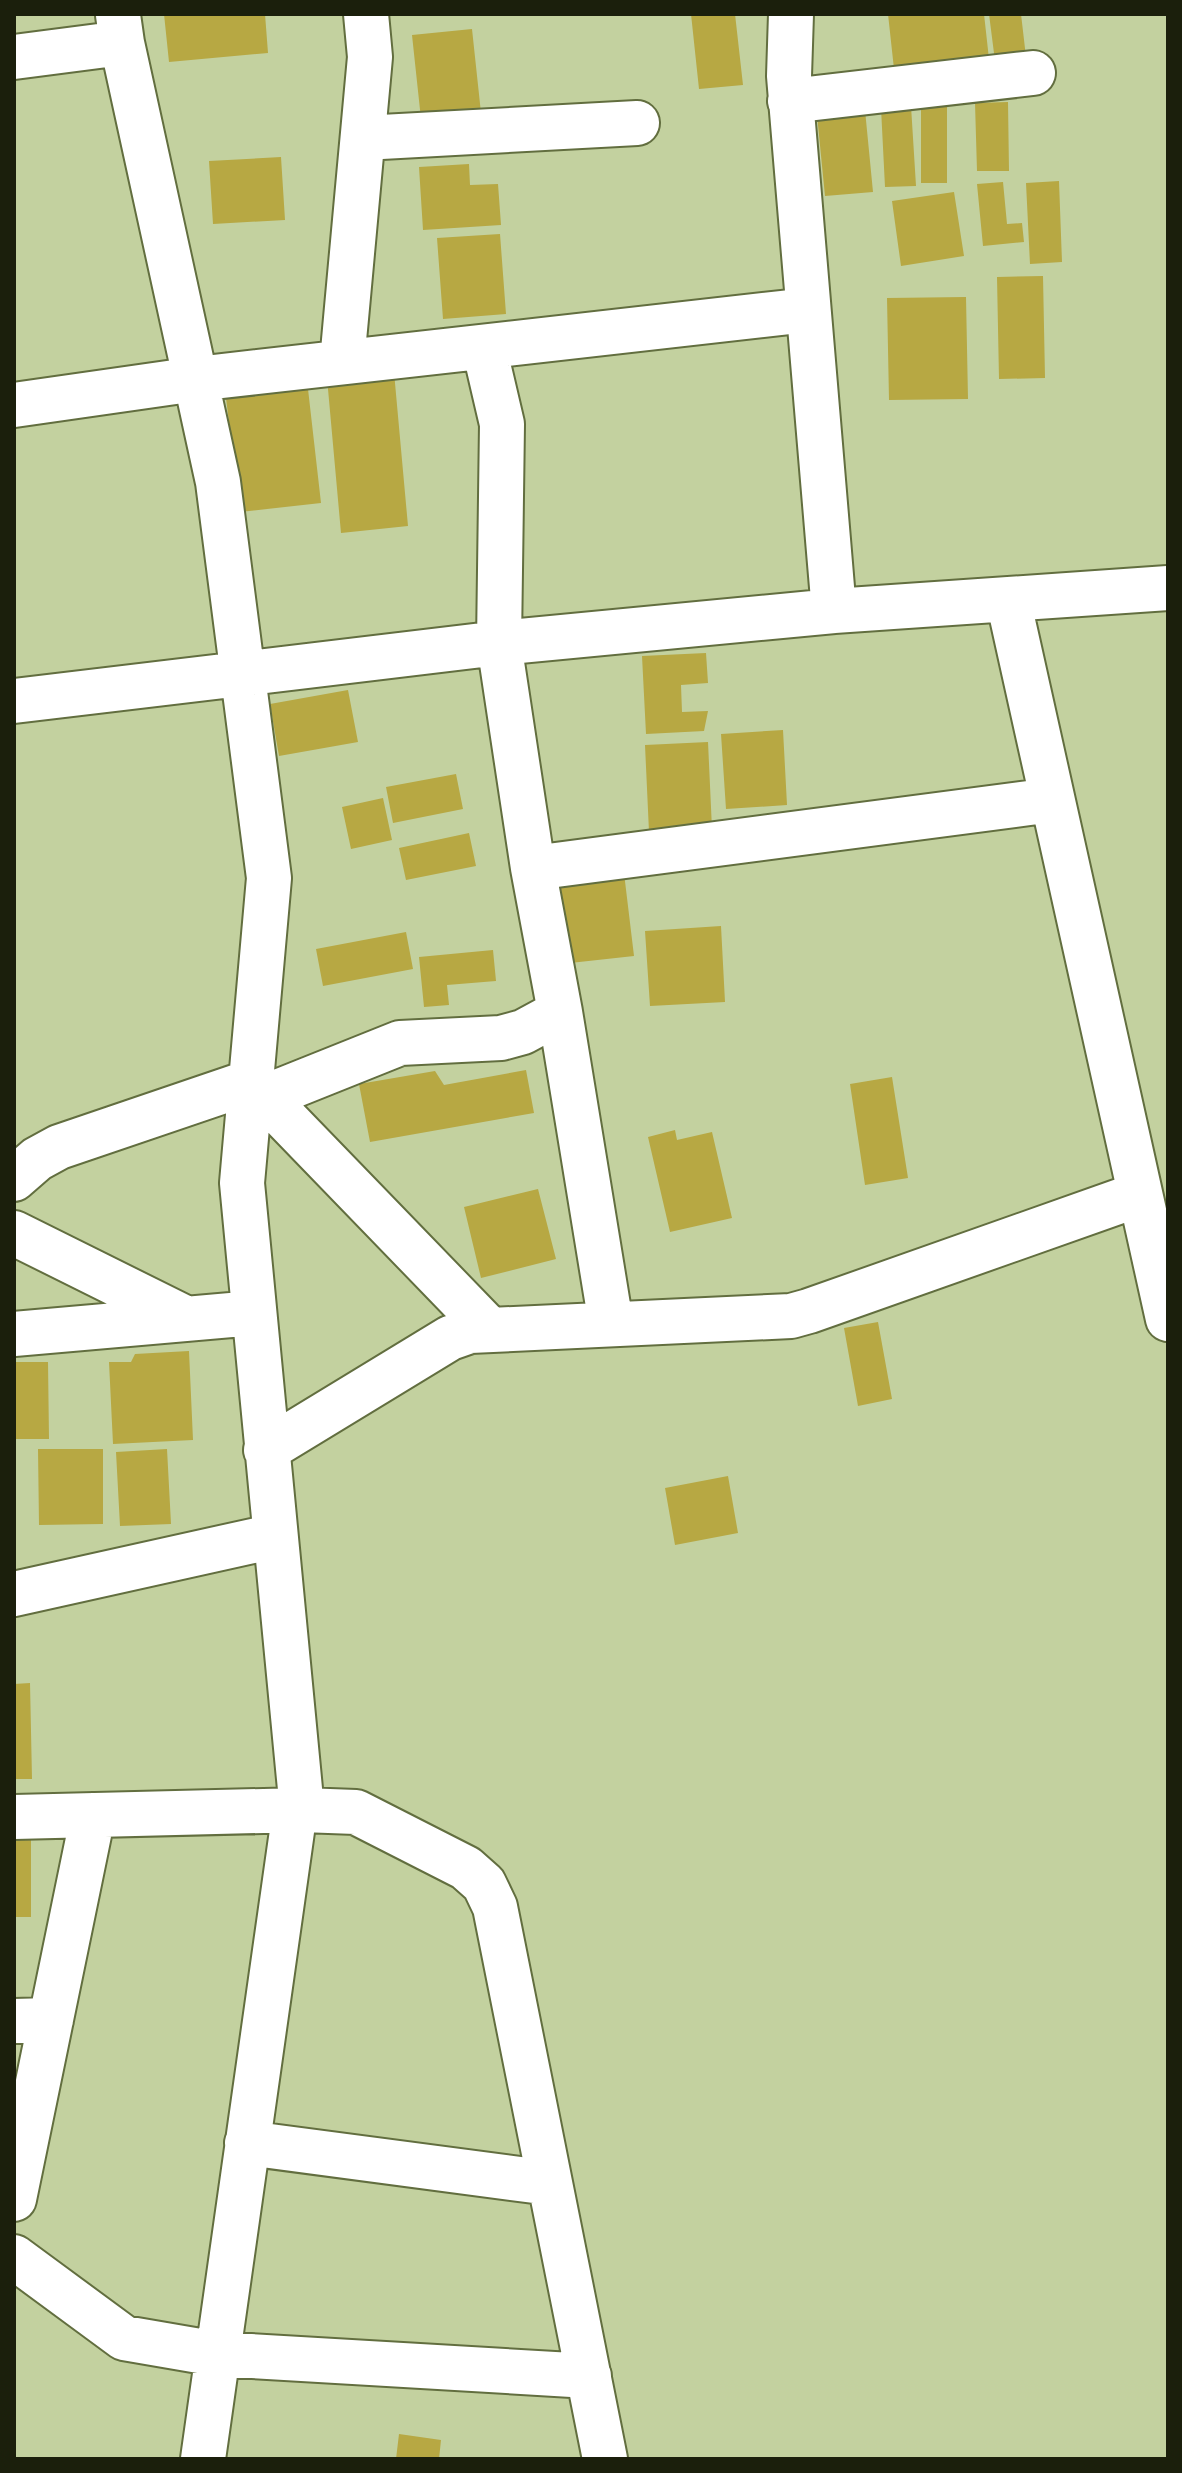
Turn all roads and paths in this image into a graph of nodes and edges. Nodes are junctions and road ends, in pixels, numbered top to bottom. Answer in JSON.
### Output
{"nodes":[{"id":1,"x":366,"y":14,"type":"edge"},
{"id":2,"x":791,"y":14,"type":"edge"},
{"id":3,"x":120,"y":29,"type":"edge"},
{"id":4,"x":14,"y":57,"type":"edge"},
{"id":5,"x":1033,"y":73,"type":"dead end"},
{"id":6,"x":790,"y":101,"type":"junction"},
{"id":7,"x":637,"y":123,"type":"dead end"},
{"id":8,"x":363,"y":138,"type":"junction"},
{"id":9,"x":808,"y":310,"type":"junction"},
{"id":10,"x":484,"y":347,"type":"junction"},
{"id":11,"x":342,"y":362,"type":"junction"},
{"id":12,"x":196,"y":379,"type":"junction"},
{"id":13,"x":14,"y":405,"type":"edge"},
{"id":14,"x":1168,"y":588,"type":"edge"},
{"id":15,"x":1008,"y":599,"type":"junction"},
{"id":16,"x":834,"y":611,"type":"junction"},
{"id":17,"x":499,"y":643,"type":"junction"},
{"id":18,"x":242,"y":672,"type":"junction"},
{"id":19,"x":14,"y":701,"type":"edge"},
{"id":20,"x":1052,"y":800,"type":"junction"},
{"id":21,"x":533,"y":868,"type":"junction"},
{"id":22,"x":560,"y":1012,"type":"junction"},
{"id":23,"x":258,"y":1089,"type":"junction"},
{"id":24,"x":14,"y":1179,"type":"edge"},
{"id":25,"x":1140,"y":1194,"type":"junction"},
{"id":26,"x":14,"y":1233,"type":"edge"},
{"id":27,"x":254,"y":1313,"type":"junction"},
{"id":28,"x":187,"y":1319,"type":"junction"},
{"id":29,"x":1168,"y":1319,"type":"edge"},
{"id":30,"x":611,"y":1324,"type":"junction"},
{"id":31,"x":488,"y":1328,"type":"junction"},
{"id":32,"x":14,"y":1334,"type":"edge"},
{"id":33,"x":266,"y":1450,"type":"junction"},
{"id":34,"x":275,"y":1536,"type":"junction"},
{"id":35,"x":14,"y":1594,"type":"edge"},
{"id":36,"x":299,"y":1810,"type":"junction"},
{"id":37,"x":93,"y":1815,"type":"junction"},
{"id":38,"x":14,"y":1817,"type":"edge"},
{"id":39,"x":32,"y":2021,"type":"edge"},
{"id":40,"x":247,"y":2143,"type":"junction"},
{"id":41,"x":550,"y":2183,"type":"junction"},
{"id":42,"x":14,"y":2199,"type":"edge"},
{"id":43,"x":14,"y":2257,"type":"edge"},
{"id":44,"x":217,"y":2354,"type":"junction"},
{"id":45,"x":589,"y":2376,"type":"junction"},
{"id":46,"x":203,"y":2459,"type":"edge"},
{"id":47,"x":605,"y":2459,"type":"edge"}],
"edges":[{"from":1,"to":8,"type":"street"},
{"from":2,"to":6,"type":"street"},
{"from":3,"to":4,"type":"street"},
{"from":3,"to":12,"type":"street"},
{"from":5,"to":6,"type":"street"},
{"from":6,"to":9,"type":"street"},
{"from":7,"to":8,"type":"street"},
{"from":8,"to":11,"type":"street"},
{"from":9,"to":10,"type":"street"},
{"from":9,"to":16,"type":"street"},
{"from":10,"to":11,"type":"street"},
{"from":10,"to":17,"type":"street"},
{"from":11,"to":12,"type":"street"},
{"from":12,"to":13,"type":"street"},
{"from":12,"to":18,"type":"street"},
{"from":14,"to":15,"type":"street"},
{"from":15,"to":16,"type":"street"},
{"from":15,"to":20,"type":"street"},
{"from":16,"to":17,"type":"street"},
{"from":17,"to":18,"type":"street"},
{"from":17,"to":21,"type":"street"},
{"from":18,"to":19,"type":"street"},
{"from":18,"to":23,"type":"street"},
{"from":20,"to":21,"type":"street"},
{"from":20,"to":25,"type":"street"},
{"from":21,"to":22,"type":"street"},
{"from":22,"to":23,"type":"street"},
{"from":22,"to":30,"type":"street"},
{"from":23,"to":24,"type":"street"},
{"from":23,"to":27,"type":"street"},
{"from":23,"to":31,"type":"street"},
{"from":25,"to":29,"type":"street"},
{"from":25,"to":30,"type":"street"},
{"from":26,"to":28,"type":"street"},
{"from":27,"to":28,"type":"street"},
{"from":27,"to":33,"type":"street"},
{"from":28,"to":32,"type":"street"},
{"from":30,"to":31,"type":"street"},
{"from":31,"to":33,"type":"street"},
{"from":33,"to":34,"type":"street"},
{"from":34,"to":35,"type":"street"},
{"from":34,"to":36,"type":"street"},
{"from":36,"to":37,"type":"street"},
{"from":36,"to":40,"type":"street"},
{"from":36,"to":41,"type":"street"},
{"from":37,"to":38,"type":"street"},
{"from":37,"to":39,"type":"street"},
{"from":39,"to":42,"type":"street"},
{"from":40,"to":41,"type":"street"},
{"from":40,"to":44,"type":"street"},
{"from":41,"to":45,"type":"street"},
{"from":43,"to":44,"type":"street"},
{"from":44,"to":45,"type":"street"},
{"from":44,"to":46,"type":"street"},
{"from":45,"to":47,"type":"street"}]}
